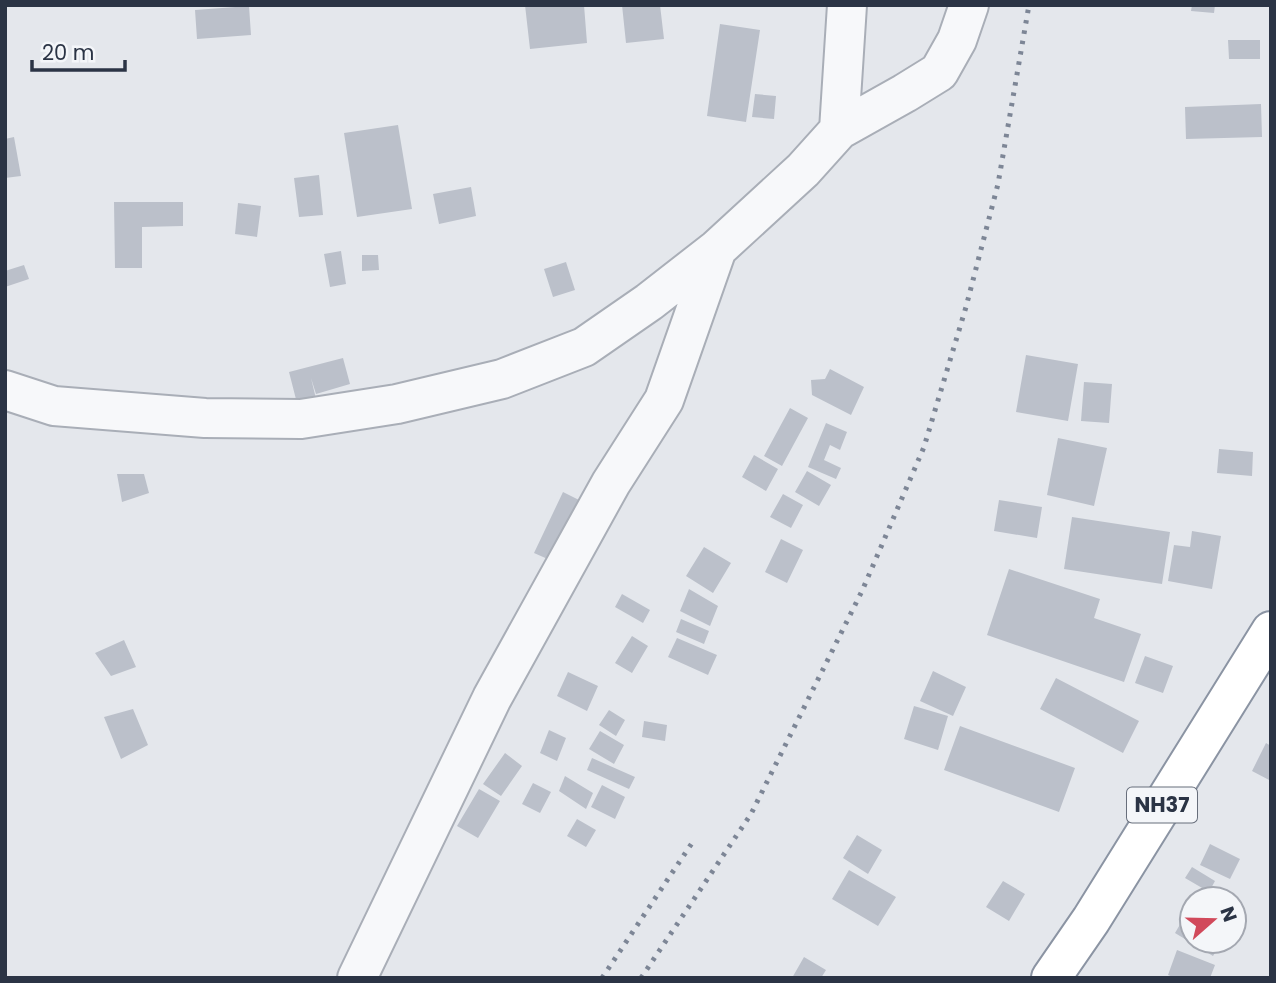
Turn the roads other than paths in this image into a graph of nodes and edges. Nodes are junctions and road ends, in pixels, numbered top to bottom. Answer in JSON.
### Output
{"nodes":[{"id":1,"x":847,"y":5,"type":"edge"},
{"id":2,"x":969,"y":5,"type":"edge"},
{"id":3,"x":839,"y":130,"type":"junction"},
{"id":4,"x":717,"y":249,"type":"junction"},
{"id":5,"x":5,"y":390,"type":"edge"},
{"id":6,"x":1271,"y":631,"type":"edge"},
{"id":7,"x":357,"y":978,"type":"edge"},
{"id":8,"x":1051,"y":978,"type":"edge"}],
"edges":[{"from":1,"to":3,"type":"street"},
{"from":2,"to":3,"type":"street"},
{"from":3,"to":4,"type":"street"},
{"from":4,"to":5,"type":"street"},
{"from":4,"to":7,"type":"street"},
{"from":6,"to":8,"type":"highway","number":"NH37"}]}
